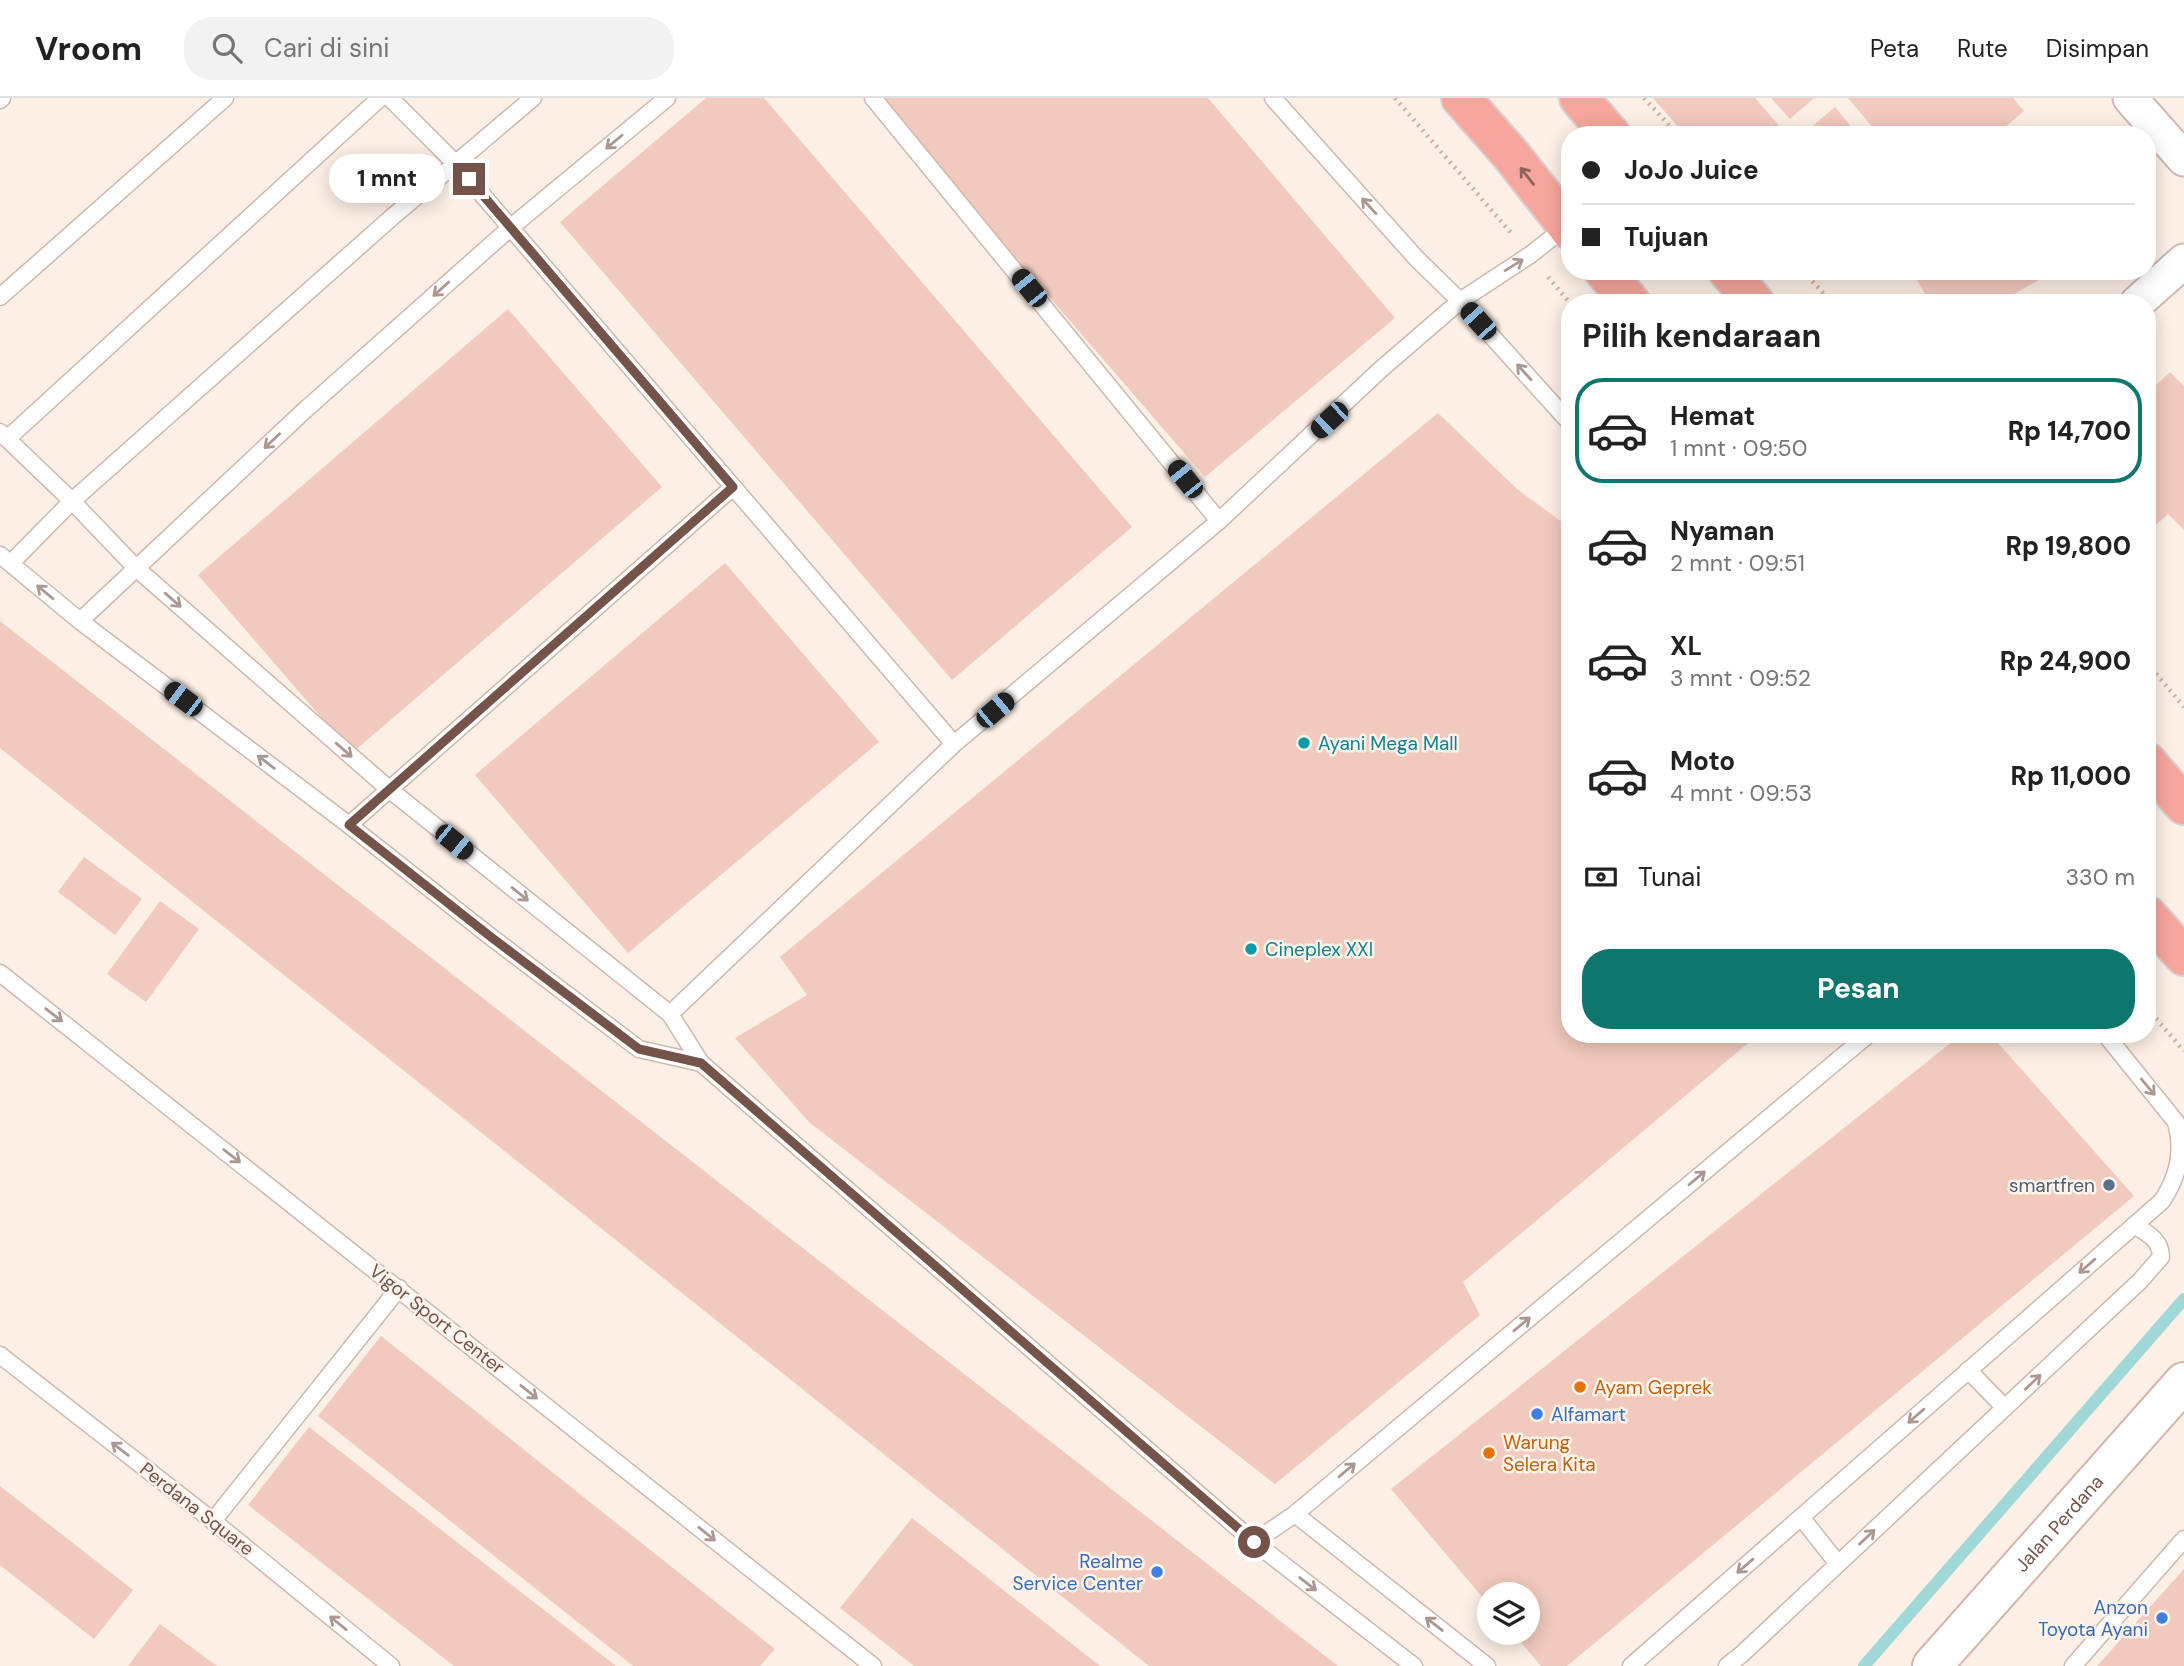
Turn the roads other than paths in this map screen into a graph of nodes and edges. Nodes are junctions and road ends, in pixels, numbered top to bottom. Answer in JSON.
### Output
{"nodes":[{"id":1,"x":225,"y":98,"type":"edge"},
{"id":2,"x":380,"y":98,"type":"edge"},
{"id":3,"x":390,"y":98,"type":"edge"},
{"id":4,"x":533,"y":98,"type":"edge"},
{"id":5,"x":667,"y":98,"type":"edge"},
{"id":6,"x":873,"y":98,"type":"edge"},
{"id":7,"x":1273,"y":98,"type":"edge"},
{"id":8,"x":1461,"y":98,"type":"edge"},
{"id":9,"x":1580,"y":98,"type":"edge"},
{"id":10,"x":2130,"y":98,"type":"edge"},
{"id":11,"x":1603,"y":126,"type":"edge"},
{"id":12,"x":2155,"y":126,"type":"edge"},
{"id":13,"x":2156,"y":127,"type":"edge"},
{"id":14,"x":2184,"y":159,"type":"edge"},
{"id":15,"x":455,"y":163,"type":"junction"},
{"id":16,"x":1561,"y":219,"type":"edge"},
{"id":17,"x":510,"y":228,"type":"junction"},
{"id":18,"x":1561,"y":233,"type":"edge"},
{"id":19,"x":2184,"y":261,"type":"edge"},
{"id":20,"x":1612,"y":280,"type":"edge"},
{"id":21,"x":1736,"y":280,"type":"edge"},
{"id":22,"x":1623,"y":294,"type":"edge"},
{"id":23,"x":1747,"y":294,"type":"edge"},
{"id":24,"x":2147,"y":294,"type":"edge"},
{"id":25,"x":0,"y":297,"type":"edge"},
{"id":26,"x":1460,"y":301,"type":"junction"},
{"id":27,"x":1561,"y":413,"type":"edge"},
{"id":28,"x":4,"y":435,"type":"edge"},
{"id":29,"x":733,"y":487,"type":"junction"},
{"id":30,"x":72,"y":501,"type":"junction"},
{"id":31,"x":1219,"y":521,"type":"junction"},
{"id":32,"x":5,"y":559,"type":"edge"},
{"id":33,"x":136,"y":568,"type":"junction"},
{"id":34,"x":80,"y":621,"type":"junction"},
{"id":35,"x":954,"y":744,"type":"junction"},
{"id":36,"x":2156,"y":772,"type":"edge"},
{"id":37,"x":390,"y":790,"type":"junction"},
{"id":38,"x":2184,"y":805,"type":"edge"},
{"id":39,"x":349,"y":825,"type":"junction"},
{"id":40,"x":2156,"y":925,"type":"edge"},
{"id":41,"x":2184,"y":956,"type":"edge"},
{"id":42,"x":0,"y":973,"type":"edge"},
{"id":43,"x":670,"y":1014,"type":"junction"},
{"id":44,"x":1858,"y":1043,"type":"edge"},
{"id":45,"x":2112,"y":1043,"type":"edge"},
{"id":46,"x":701,"y":1063,"type":"junction"},
{"id":47,"x":2134,"y":1226,"type":"junction"},
{"id":48,"x":399,"y":1289,"type":"junction"},
{"id":49,"x":0,"y":1355,"type":"edge"},
{"id":50,"x":1968,"y":1370,"type":"junction"},
{"id":51,"x":2184,"y":1382,"type":"edge"},
{"id":52,"x":2005,"y":1408,"type":"junction"},
{"id":53,"x":1295,"y":1514,"type":"junction"},
{"id":54,"x":1801,"y":1517,"type":"junction"},
{"id":55,"x":213,"y":1521,"type":"junction"},
{"id":56,"x":2184,"y":1539,"type":"edge"},
{"id":57,"x":1254,"y":1542,"type":"junction"},
{"id":58,"x":1839,"y":1564,"type":"junction"},
{"id":59,"x":391,"y":1666,"type":"edge"},
{"id":60,"x":873,"y":1666,"type":"edge"},
{"id":61,"x":1414,"y":1666,"type":"edge"},
{"id":62,"x":1487,"y":1666,"type":"edge"},
{"id":63,"x":1632,"y":1666,"type":"edge"},
{"id":64,"x":1727,"y":1666,"type":"edge"},
{"id":65,"x":1932,"y":1666,"type":"edge"},
{"id":66,"x":2073,"y":1666,"type":"edge"}],
"edges":[{"from":1,"to":25,"type":"lane"},
{"from":2,"to":28,"type":"lane"},
{"from":3,"to":15,"type":"lane"},
{"from":4,"to":15,"type":"lane"},
{"from":5,"to":17,"type":"lane","one_way":true},
{"from":6,"to":31,"type":"lane"},
{"from":26,"to":7,"type":"lane","one_way":true},
{"from":16,"to":8,"type":"highway","one_way":true},
{"from":9,"to":11,"type":"highway"},
{"from":10,"to":12,"type":"street"},
{"from":13,"to":14,"type":"street"},
{"from":15,"to":17,"type":"lane"},
{"from":15,"to":30,"type":"lane"},
{"from":17,"to":29,"type":"lane"},
{"from":17,"to":33,"type":"lane","one_way":true},
{"from":26,"to":18,"type":"lane","one_way":true},
{"from":19,"to":24,"type":"street"},
{"from":20,"to":22,"type":"highway"},
{"from":21,"to":23,"type":"highway"},
{"from":27,"to":26,"type":"lane","one_way":true},
{"from":26,"to":31,"type":"lane"},
{"from":28,"to":30,"type":"lane"},
{"from":29,"to":35,"type":"lane"},
{"from":29,"to":37,"type":"lane"},
{"from":30,"to":32,"type":"lane"},
{"from":30,"to":33,"type":"lane"},
{"from":31,"to":35,"type":"lane"},
{"from":34,"to":32,"type":"lane","one_way":true},
{"from":33,"to":34,"type":"lane"},
{"from":33,"to":37,"type":"lane","one_way":true},
{"from":39,"to":34,"type":"lane","one_way":true},
{"from":35,"to":43,"type":"lane"},
{"from":36,"to":38,"type":"highway"},
{"from":37,"to":39,"type":"lane"},
{"from":37,"to":43,"type":"lane","one_way":true},
{"from":39,"to":46,"type":"lane"},
{"from":40,"to":41,"type":"highway"},
{"from":42,"to":48,"type":"lane","name":"Vigor Sport Center","one_way":true},
{"from":43,"to":46,"type":"lane"},
{"from":53,"to":44,"type":"lane","one_way":true},
{"from":45,"to":47,"type":"lane","one_way":true},
{"from":46,"to":57,"type":"lane"},
{"from":47,"to":50,"type":"lane","one_way":true},
{"from":52,"to":47,"type":"lane","one_way":true},
{"from":48,"to":55,"type":"lane"},
{"from":48,"to":60,"type":"lane","name":"Vigor Sport Center","one_way":true},
{"from":55,"to":49,"type":"lane","name":"Perdana Square","one_way":true},
{"from":50,"to":52,"type":"lane"},
{"from":50,"to":54,"type":"lane","one_way":true},
{"from":51,"to":65,"type":"street","name":"Jalan Perdana"},
{"from":58,"to":52,"type":"lane","one_way":true},
{"from":53,"to":57,"type":"lane"},
{"from":62,"to":53,"type":"lane","one_way":true},
{"from":54,"to":58,"type":"lane"},
{"from":54,"to":63,"type":"lane","one_way":true},
{"from":59,"to":55,"type":"lane","name":"Perdana Square","one_way":true},
{"from":56,"to":66,"type":"lane"},
{"from":57,"to":61,"type":"lane","one_way":true},
{"from":58,"to":64,"type":"lane"}]}
